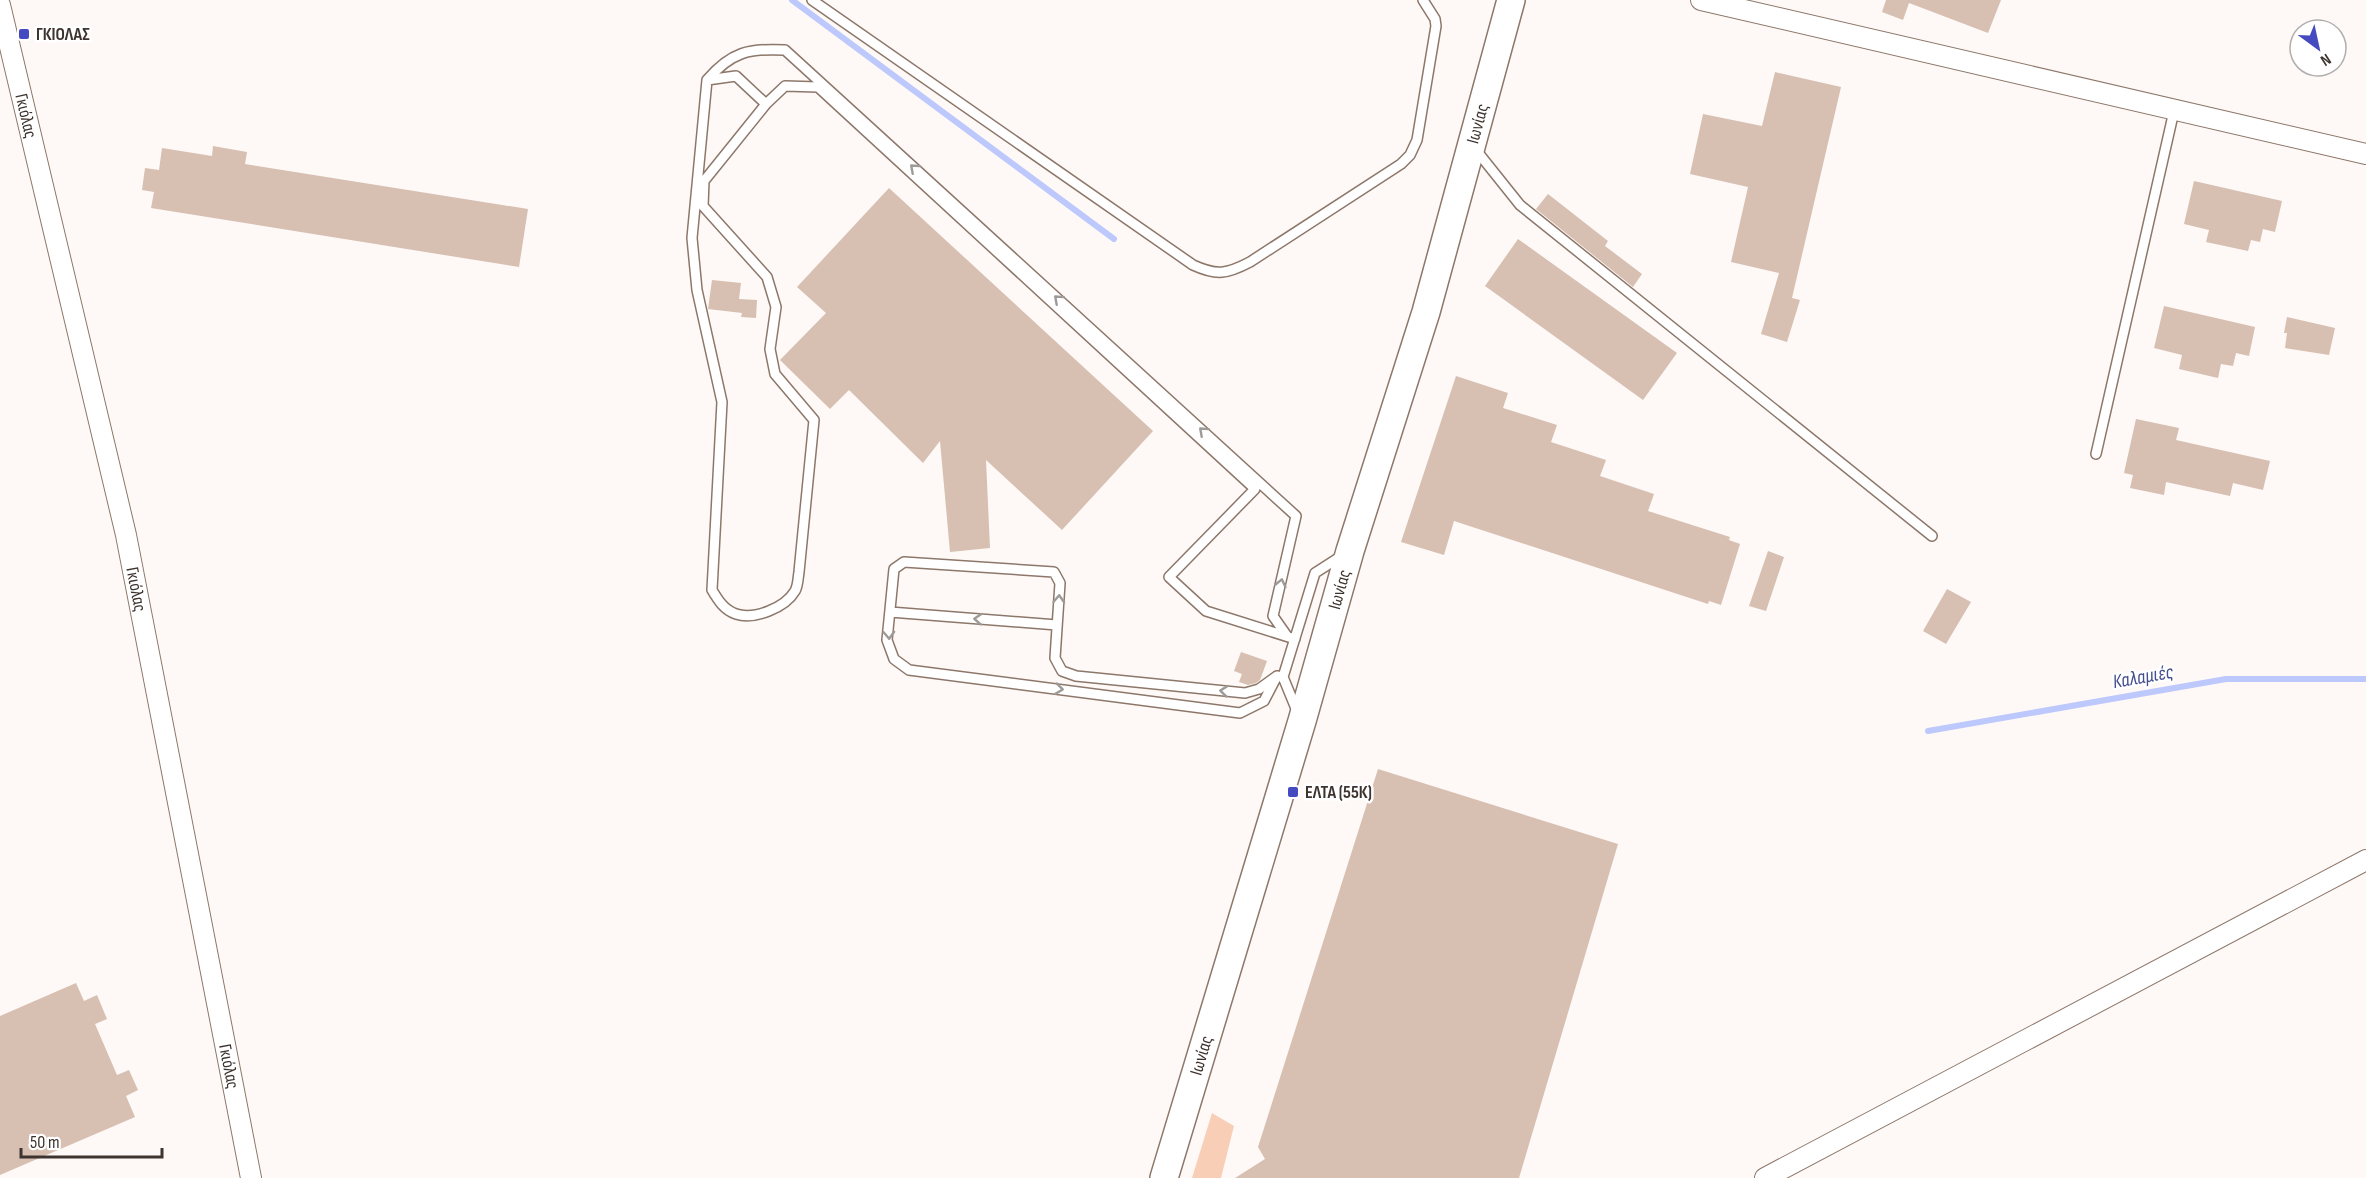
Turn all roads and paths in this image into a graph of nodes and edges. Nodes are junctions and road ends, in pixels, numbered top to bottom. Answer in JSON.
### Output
{"nodes":[{"id":1,"x":812,"y":0,"type":"edge"},
{"id":2,"x":1423,"y":0,"type":"edge"},
{"id":3,"x":1511,"y":0,"type":"edge"},
{"id":4,"x":1701,"y":0,"type":"edge"},
{"id":5,"x":0,"y":5,"type":"edge"},
{"id":6,"x":707,"y":80,"type":"junction"},
{"id":7,"x":766,"y":104,"type":"junction"},
{"id":8,"x":2174,"y":111,"type":"junction"},
{"id":9,"x":1473,"y":146,"type":"junction"},
{"id":10,"x":2366,"y":154,"type":"edge"},
{"id":11,"x":2096,"y":454,"type":"dead end"},
{"id":12,"x":1932,"y":536,"type":"dead end"},
{"id":13,"x":1350,"y":551,"type":"junction"},
{"id":14,"x":890,"y":612,"type":"junction"},
{"id":15,"x":1058,"y":625,"type":"junction"},
{"id":16,"x":1291,"y":638,"type":"junction"},
{"id":17,"x":1280,"y":676,"type":"junction"},
{"id":18,"x":1302,"y":721,"type":"junction"},
{"id":19,"x":2366,"y":860,"type":"edge"},
{"id":20,"x":251,"y":1178,"type":"edge"},
{"id":21,"x":1164,"y":1178,"type":"edge"},
{"id":22,"x":1765,"y":1178,"type":"edge"}],
"edges":[{"from":1,"to":2,"type":"lane"},
{"from":3,"to":9,"type":"street","name":"Ιωνίας"},
{"from":4,"to":8,"type":"street"},
{"from":5,"to":20,"type":"street","name":"Γκιόλας"},
{"from":6,"to":7,"type":"lane"},
{"from":6,"to":7,"type":"lane"},
{"from":16,"to":6,"type":"lane","one_way":true},
{"from":7,"to":16,"type":"lane"},
{"from":8,"to":10,"type":"street"},
{"from":8,"to":11,"type":"lane"},
{"from":9,"to":12,"type":"lane"},
{"from":9,"to":13,"type":"street","name":"Ιωνίας"},
{"from":13,"to":16,"type":"lane"},
{"from":13,"to":18,"type":"street","name":"Ιωνίας"},
{"from":15,"to":14,"type":"lane","one_way":true},
{"from":15,"to":14,"type":"lane","one_way":true},
{"from":14,"to":17,"type":"lane","one_way":true},
{"from":17,"to":15,"type":"lane","one_way":true},
{"from":16,"to":17,"type":"lane"},
{"from":17,"to":18,"type":"lane"},
{"from":18,"to":21,"type":"street","name":"Ιωνίας"},
{"from":19,"to":22,"type":"street"}]}
